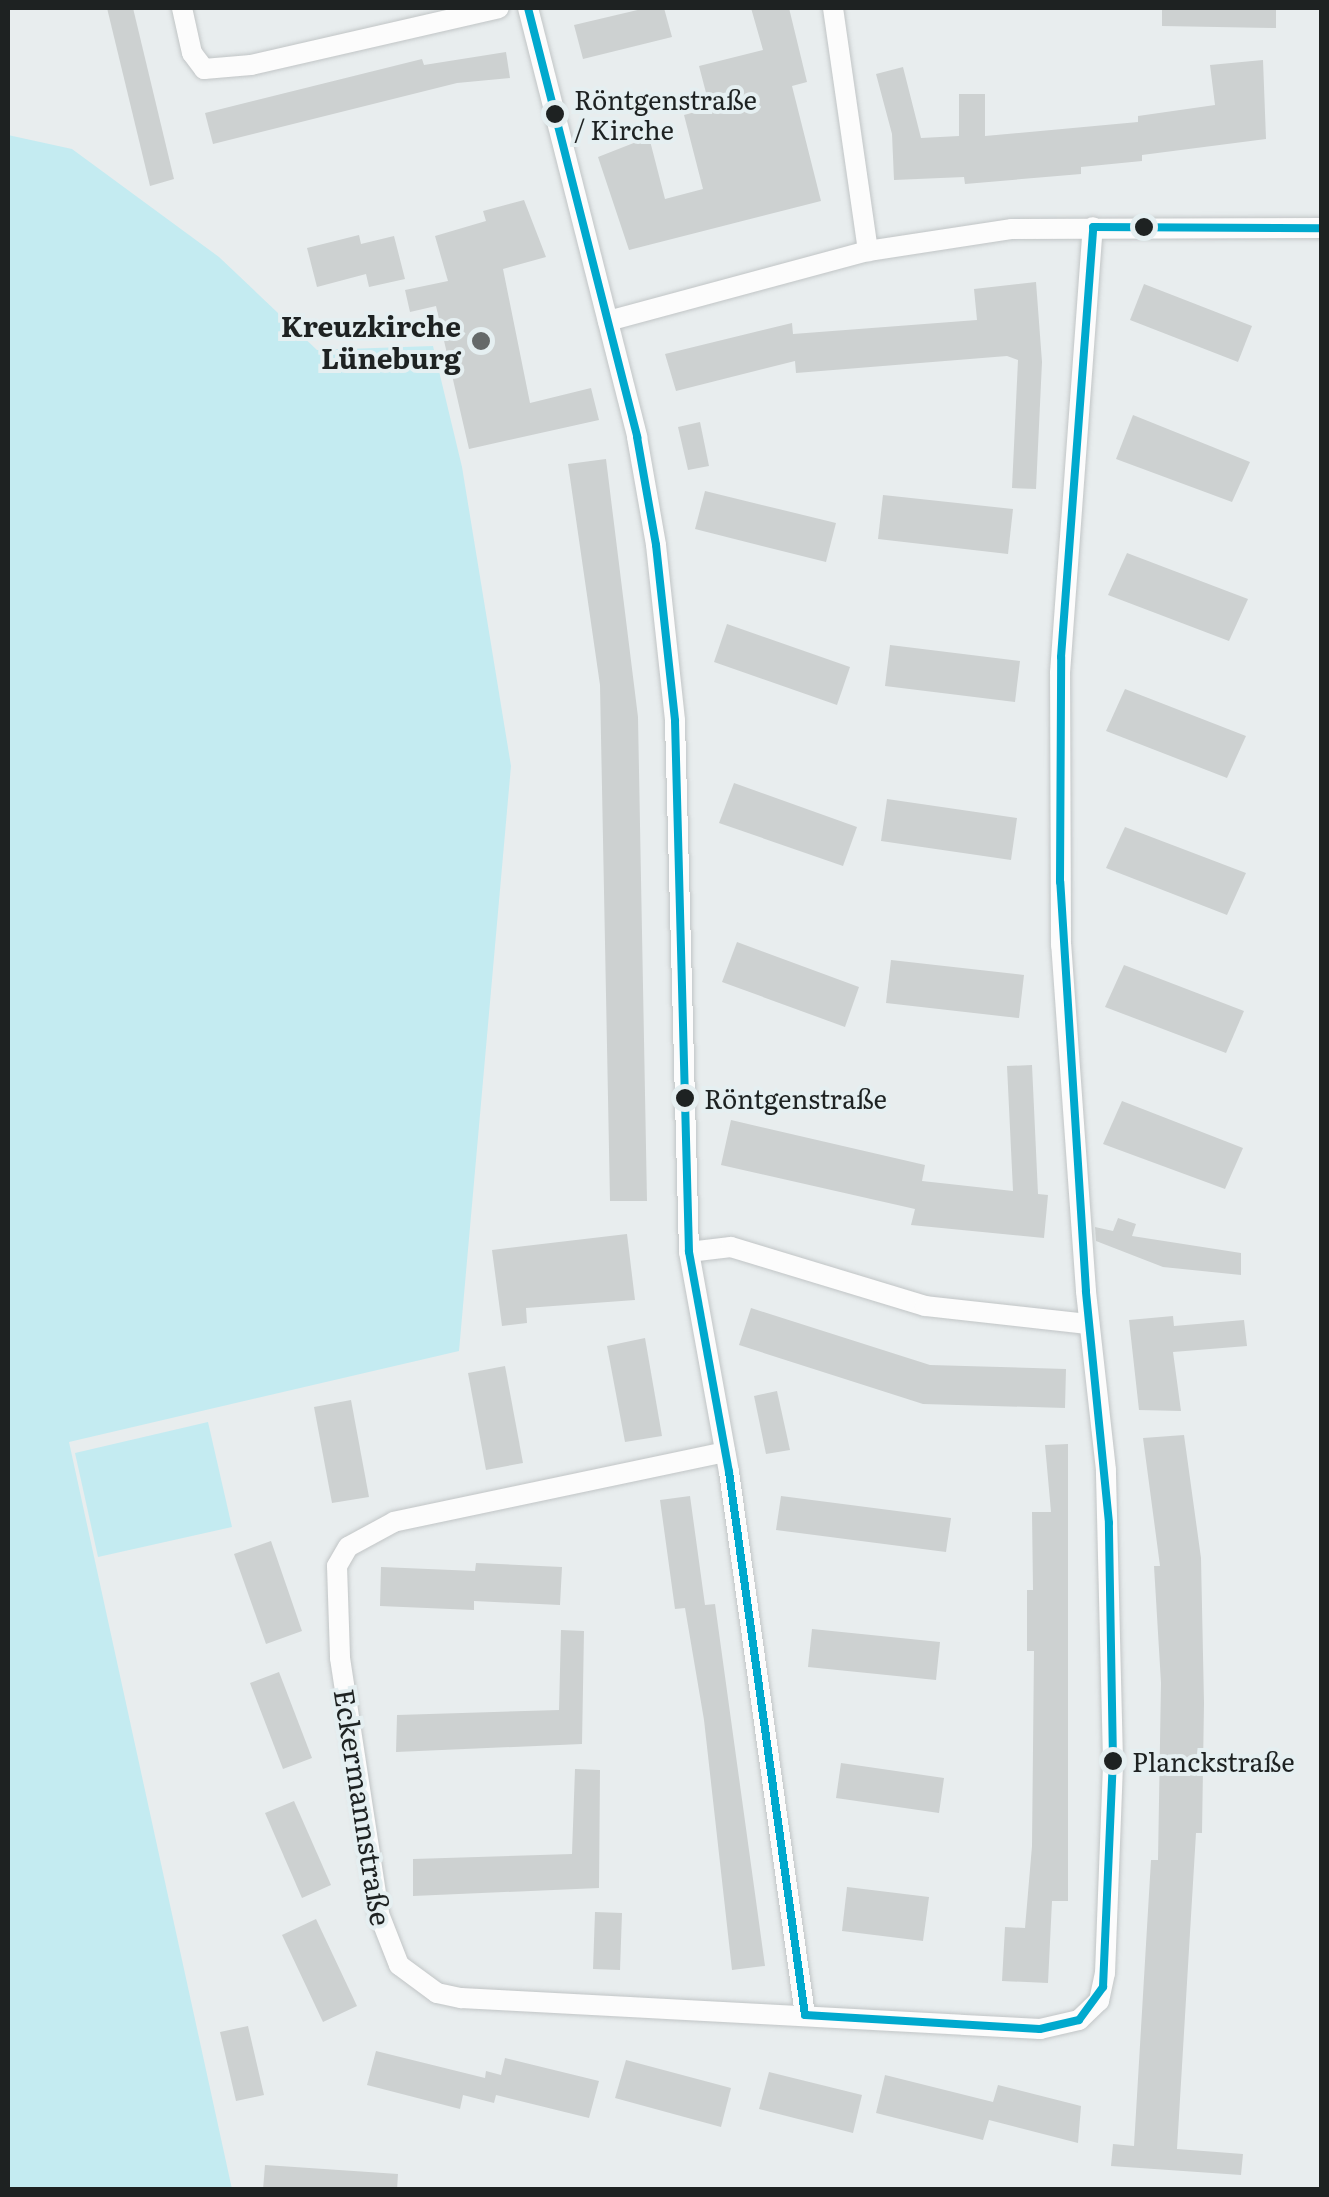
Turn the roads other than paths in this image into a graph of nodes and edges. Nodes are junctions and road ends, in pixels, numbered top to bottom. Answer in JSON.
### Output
{"nodes":[{"id":1,"x":182,"y":8,"type":"edge"},
{"id":2,"x":499,"y":8,"type":"edge"},
{"id":3,"x":528,"y":8,"type":"edge"},
{"id":4,"x":833,"y":8,"type":"edge"},
{"id":5,"x":1093,"y":227,"type":"junction"},
{"id":6,"x":1322,"y":228,"type":"edge"},
{"id":7,"x":868,"y":250,"type":"junction"},
{"id":8,"x":608,"y":321,"type":"junction"},
{"id":9,"x":690,"y":1252,"type":"junction"},
{"id":10,"x":1090,"y":1324,"type":"junction"},
{"id":11,"x":725,"y":1452,"type":"junction"},
{"id":12,"x":805,"y":2015,"type":"junction"}],
"edges":[{"from":1,"to":2,"type":"street"},
{"from":3,"to":8,"type":"street"},
{"from":4,"to":7,"type":"street"},
{"from":5,"to":6,"type":"street"},
{"from":5,"to":7,"type":"street"},
{"from":5,"to":10,"type":"street"},
{"from":7,"to":8,"type":"street"},
{"from":8,"to":9,"type":"street"},
{"from":9,"to":10,"type":"street"},
{"from":9,"to":11,"type":"street"},
{"from":10,"to":12,"type":"street","name":"Eckermannstraße"},
{"from":11,"to":12,"type":"street"},
{"from":11,"to":12,"type":"street","name":"Eckermannstraße"}]}
